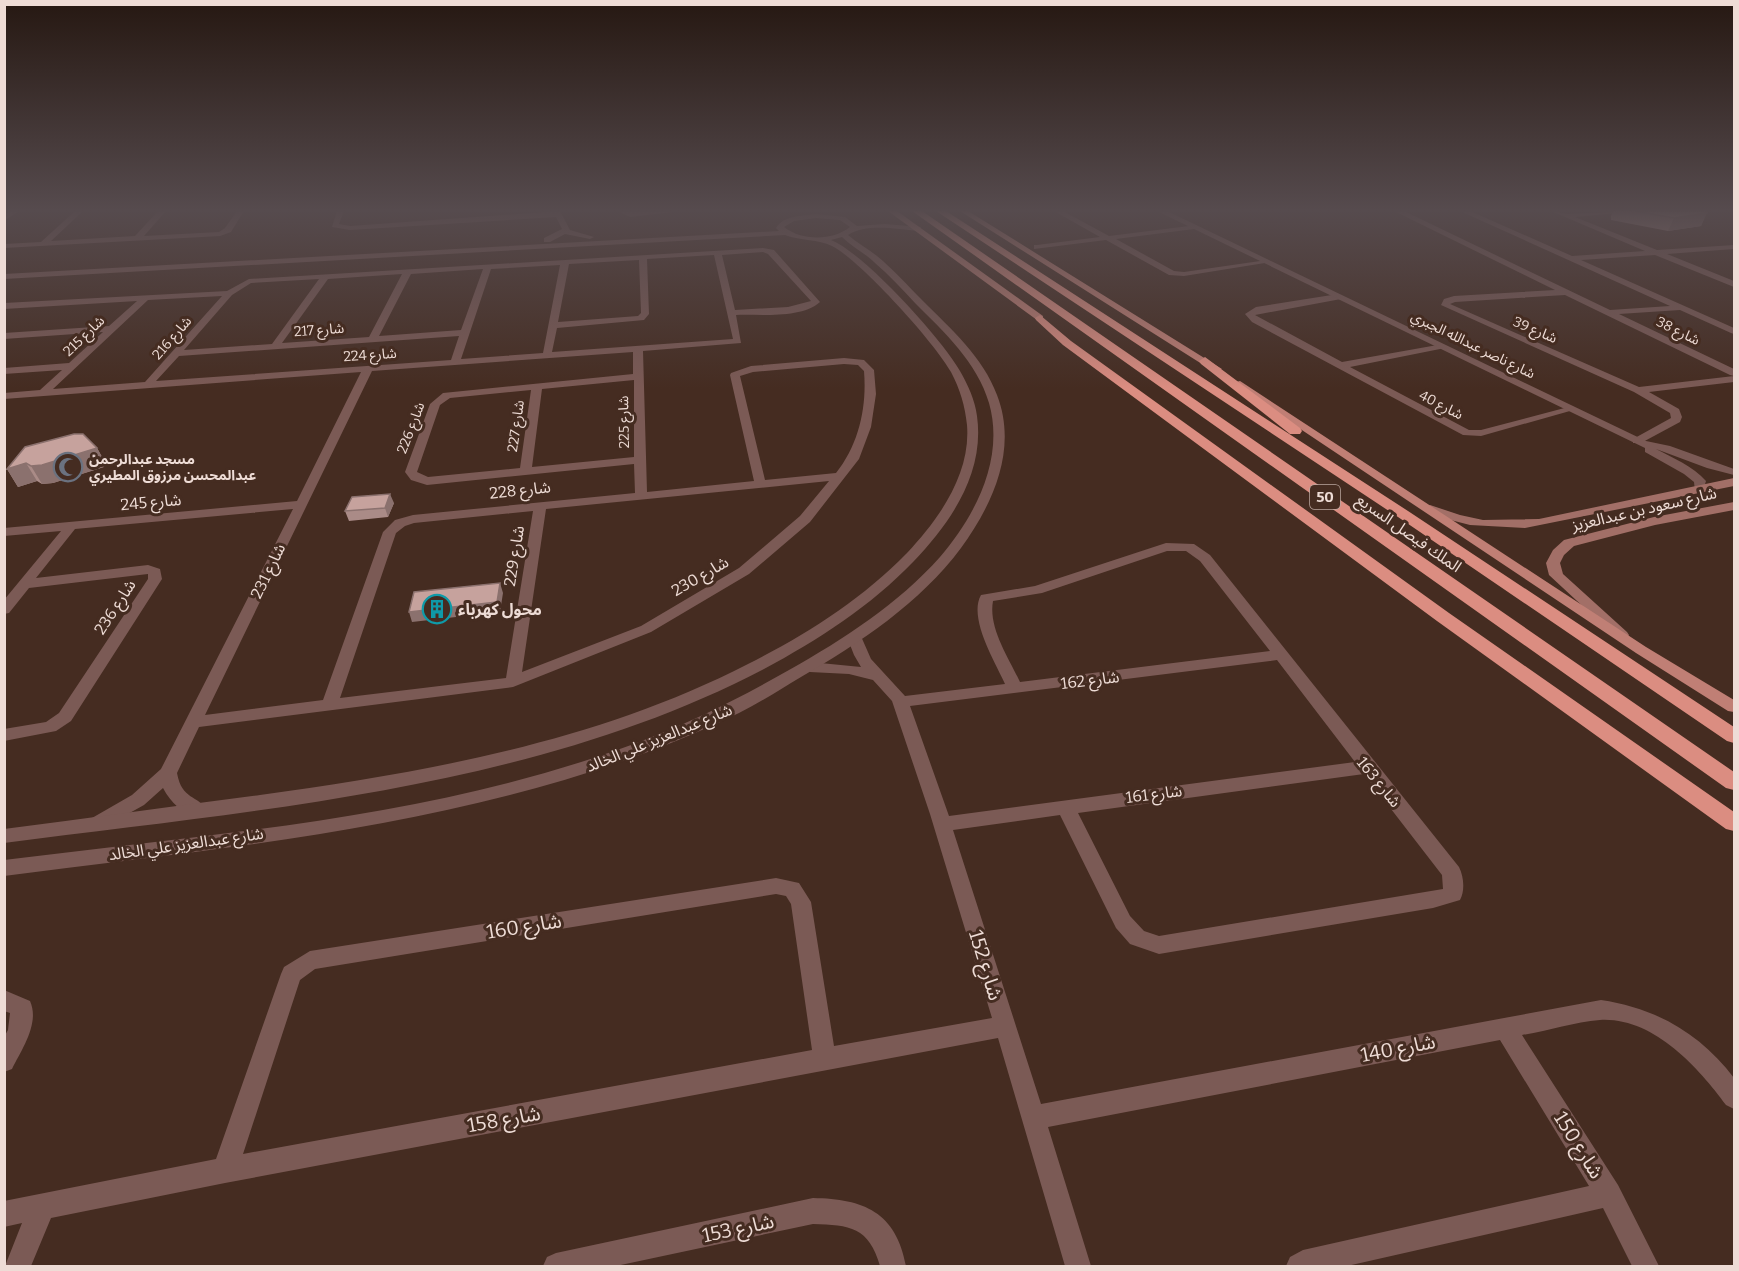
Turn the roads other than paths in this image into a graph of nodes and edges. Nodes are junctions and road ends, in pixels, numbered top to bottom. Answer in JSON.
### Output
{"nodes":[{"id":1,"x":30,"y":270,"type":"edge"},
{"id":2,"x":127,"y":270,"type":"edge"},
{"id":3,"x":422,"y":270,"type":"edge"},
{"id":4,"x":487,"y":270,"type":"edge"},
{"id":5,"x":564,"y":270,"type":"edge"},
{"id":6,"x":643,"y":270,"type":"edge"},
{"id":7,"x":721,"y":270,"type":"edge"},
{"id":8,"x":787,"y":270,"type":"edge"},
{"id":9,"x":868,"y":270,"type":"edge"},
{"id":10,"x":888,"y":270,"type":"edge"},
{"id":11,"x":975,"y":270,"type":"edge"},
{"id":12,"x":1001,"y":270,"type":"edge"},
{"id":13,"x":1031,"y":270,"type":"edge"},
{"id":14,"x":1059,"y":270,"type":"edge"},
{"id":15,"x":1167,"y":270,"type":"edge"},
{"id":16,"x":1209,"y":270,"type":"edge"},
{"id":17,"x":1284,"y":270,"type":"edge"},
{"id":18,"x":1522,"y":270,"type":"edge"},
{"id":19,"x":1598,"y":270,"type":"edge"},
{"id":20,"x":1701,"y":270,"type":"edge"},
{"id":21,"x":408,"y":271,"type":"junction"},
{"id":22,"x":4,"y":272,"type":"edge"},
{"id":23,"x":326,"y":276,"type":"junction"},
{"id":24,"x":4,"y":277,"type":"edge"},
{"id":25,"x":1734,"y":284,"type":"edge"},
{"id":26,"x":1565,"y":291,"type":"junction"},
{"id":27,"x":229,"y":293,"type":"junction"},
{"id":28,"x":1338,"y":297,"type":"junction"},
{"id":29,"x":145,"y":298,"type":"junction"},
{"id":30,"x":4,"y":306,"type":"edge"},
{"id":31,"x":1682,"y":308,"type":"junction"},
{"id":32,"x":731,"y":313,"type":"junction"},
{"id":33,"x":1609,"y":313,"type":"junction"},
{"id":34,"x":1040,"y":318,"type":"junction"},
{"id":35,"x":554,"y":325,"type":"junction"},
{"id":36,"x":111,"y":329,"type":"junction"},
{"id":37,"x":1734,"y":331,"type":"edge"},
{"id":38,"x":464,"y":333,"type":"junction"},
{"id":39,"x":4,"y":336,"type":"edge"},
{"id":40,"x":372,"y":339,"type":"junction"},
{"id":41,"x":275,"y":346,"type":"junction"},
{"id":42,"x":1440,"y":346,"type":"junction"},
{"id":43,"x":638,"y":348,"type":"junction"},
{"id":44,"x":177,"y":353,"type":"junction"},
{"id":45,"x":547,"y":355,"type":"junction"},
{"id":46,"x":1205,"y":361,"type":"junction"},
{"id":47,"x":455,"y":362,"type":"junction"},
{"id":48,"x":73,"y":366,"type":"junction"},
{"id":49,"x":1340,"y":366,"type":"junction"},
{"id":50,"x":369,"y":369,"type":"junction"},
{"id":51,"x":4,"y":371,"type":"edge"},
{"id":52,"x":1734,"y":373,"type":"edge"},
{"id":53,"x":638,"y":377,"type":"junction"},
{"id":54,"x":1734,"y":379,"type":"edge"},
{"id":55,"x":147,"y":386,"type":"junction"},
{"id":56,"x":537,"y":386,"type":"junction"},
{"id":57,"x":1638,"y":390,"type":"junction"},
{"id":58,"x":42,"y":394,"type":"junction"},
{"id":59,"x":4,"y":396,"type":"edge"},
{"id":60,"x":1572,"y":409,"type":"junction"},
{"id":61,"x":1640,"y":442,"type":"junction"},
{"id":62,"x":640,"y":460,"type":"junction"},
{"id":63,"x":525,"y":471,"type":"junction"},
{"id":64,"x":1734,"y":472,"type":"edge"},
{"id":65,"x":840,"y":476,"type":"junction"},
{"id":66,"x":1297,"y":477,"type":"junction"},
{"id":67,"x":1734,"y":482,"type":"edge"},
{"id":68,"x":760,"y":483,"type":"junction"},
{"id":69,"x":1699,"y":488,"type":"junction"},
{"id":70,"x":641,"y":495,"type":"junction"},
{"id":71,"x":301,"y":504,"type":"junction"},
{"id":72,"x":1624,"y":504,"type":"junction"},
{"id":73,"x":1424,"y":506,"type":"junction"},
{"id":74,"x":1734,"y":506,"type":"edge"},
{"id":75,"x":540,"y":507,"type":"junction"},
{"id":76,"x":1403,"y":514,"type":"junction"},
{"id":77,"x":1654,"y":521,"type":"junction"},
{"id":78,"x":71,"y":526,"type":"junction"},
{"id":79,"x":4,"y":532,"type":"edge"},
{"id":80,"x":26,"y":584,"type":"junction"},
{"id":81,"x":4,"y":610,"type":"edge"},
{"id":82,"x":855,"y":637,"type":"junction"},
{"id":83,"x":1641,"y":650,"type":"junction"},
{"id":84,"x":1280,"y":655,"type":"junction"},
{"id":85,"x":810,"y":667,"type":"junction"},
{"id":86,"x":874,"y":675,"type":"junction"},
{"id":87,"x":513,"y":682,"type":"junction"},
{"id":88,"x":1016,"y":689,"type":"junction"},
{"id":89,"x":900,"y":702,"type":"junction"},
{"id":90,"x":330,"y":704,"type":"junction"},
{"id":91,"x":1734,"y":708,"type":"edge"},
{"id":92,"x":194,"y":722,"type":"junction"},
{"id":93,"x":4,"y":735,"type":"edge"},
{"id":94,"x":1734,"y":736,"type":"edge"},
{"id":95,"x":1366,"y":767,"type":"junction"},
{"id":96,"x":168,"y":773,"type":"junction"},
{"id":97,"x":1734,"y":782,"type":"edge"},
{"id":98,"x":1065,"y":806,"type":"junction"},
{"id":99,"x":198,"y":811,"type":"junction"},
{"id":100,"x":99,"y":823,"type":"junction"},
{"id":101,"x":1734,"y":823,"type":"edge"},
{"id":102,"x":943,"y":824,"type":"junction"},
{"id":103,"x":4,"y":836,"type":"edge"},
{"id":104,"x":4,"y":868,"type":"edge"},
{"id":105,"x":4,"y":1000,"type":"edge"},
{"id":106,"x":1004,"y":1026,"type":"junction"},
{"id":107,"x":1505,"y":1028,"type":"junction"},
{"id":108,"x":825,"y":1060,"type":"junction"},
{"id":109,"x":4,"y":1061,"type":"edge"},
{"id":110,"x":1734,"y":1097,"type":"edge"},
{"id":111,"x":1033,"y":1118,"type":"junction"},
{"id":112,"x":225,"y":1170,"type":"junction"},
{"id":113,"x":1609,"y":1194,"type":"junction"},
{"id":114,"x":42,"y":1207,"type":"junction"},
{"id":115,"x":4,"y":1214,"type":"edge"},
{"id":116,"x":624,"y":1259,"type":"edge"},
{"id":117,"x":18,"y":1266,"type":"edge"},
{"id":118,"x":555,"y":1266,"type":"edge"},
{"id":119,"x":893,"y":1266,"type":"edge"},
{"id":120,"x":1078,"y":1266,"type":"edge"},
{"id":121,"x":1299,"y":1266,"type":"edge"},
{"id":122,"x":1646,"y":1266,"type":"edge"}],
"edges":[{"from":1,"to":22,"type":"street"},
{"from":2,"to":24,"type":"street"},
{"from":3,"to":21,"type":"street","name":"شارع 216"},
{"from":4,"to":38,"type":"street"},
{"from":5,"to":35,"type":"street"},
{"from":6,"to":35,"type":"street"},
{"from":7,"to":32,"type":"street"},
{"from":8,"to":32,"type":"street","name":"شارع 216"},
{"from":9,"to":99,"type":"street","name":"شارع عبدالعزيز علي الخالد"},
{"from":10,"to":82,"type":"street","name":"شارع عبدالعزيز علي الخالد"},
{"from":11,"to":34,"type":"main road"},
{"from":12,"to":66,"type":"highway","name":"الملك فيصل السريع","number":"50"},
{"from":13,"to":76,"type":"highway","name":"الملك فيصل السريع","number":"50"},
{"from":14,"to":46,"type":"main road","name":"الملك فيصل السريع"},
{"from":15,"to":16,"type":"street"},
{"from":17,"to":28,"type":"street","name":"شارع ناصر عبدالله الجبري"},
{"from":18,"to":26,"type":"street","name":"شارع 38"},
{"from":19,"to":31,"type":"street"},
{"from":20,"to":25,"type":"street"},
{"from":21,"to":23,"type":"street","name":"شارع 216"},
{"from":21,"to":40,"type":"street"},
{"from":23,"to":27,"type":"street","name":"شارع 216"},
{"from":23,"to":41,"type":"street"},
{"from":26,"to":33,"type":"street","name":"شارع 38"},
{"from":26,"to":57,"type":"street","name":"شارع 39"},
{"from":27,"to":29,"type":"street"},
{"from":27,"to":44,"type":"street","name":"شارع 216"},
{"from":28,"to":42,"type":"street","name":"شارع ناصر عبدالله الجبري"},
{"from":28,"to":49,"type":"street","name":"شارع 40"},
{"from":29,"to":30,"type":"street"},
{"from":29,"to":36,"type":"street","name":"شارع 215"},
{"from":31,"to":33,"type":"street","name":"شارع 38"},
{"from":31,"to":37,"type":"street"},
{"from":32,"to":43,"type":"street","name":"شارع 224"},
{"from":33,"to":52,"type":"street","name":"شارع 38"},
{"from":34,"to":66,"type":"highway"},
{"from":34,"to":101,"type":"highway"},
{"from":35,"to":45,"type":"street"},
{"from":36,"to":39,"type":"street"},
{"from":36,"to":48,"type":"street","name":"شارع 215"},
{"from":38,"to":40,"type":"street","name":"شارع 217"},
{"from":38,"to":47,"type":"street"},
{"from":40,"to":41,"type":"street","name":"شارع 217"},
{"from":41,"to":44,"type":"street","name":"شارع 217"},
{"from":42,"to":49,"type":"street"},
{"from":42,"to":60,"type":"street","name":"شارع ناصر عبدالله الجبري"},
{"from":43,"to":45,"type":"street","name":"شارع 224"},
{"from":43,"to":53,"type":"street","name":"شارع 225"},
{"from":44,"to":55,"type":"street","name":"شارع 216"},
{"from":45,"to":47,"type":"street","name":"شارع 224"},
{"from":46,"to":73,"type":"main road","name":"الملك فيصل السريع"},
{"from":46,"to":76,"type":"highway"},
{"from":47,"to":50,"type":"street","name":"شارع 224"},
{"from":48,"to":51,"type":"street"},
{"from":48,"to":58,"type":"street","name":"شارع 215"},
{"from":49,"to":60,"type":"street","name":"شارع 40"},
{"from":50,"to":55,"type":"street","name":"شارع 224"},
{"from":50,"to":71,"type":"street","name":"شارع 231"},
{"from":53,"to":56,"type":"street","name":"شارع 226"},
{"from":53,"to":62,"type":"street","name":"شارع 225"},
{"from":54,"to":57,"type":"street"},
{"from":55,"to":58,"type":"street","name":"شارع 224"},
{"from":56,"to":63,"type":"street","name":"شارع 227"},
{"from":56,"to":63,"type":"street","name":"شارع 226"},
{"from":57,"to":61,"type":"street","name":"شارع 39"},
{"from":58,"to":59,"type":"street","name":"شارع 224"},
{"from":60,"to":61,"type":"street","name":"شارع ناصر عبدالله الجبري"},
{"from":61,"to":64,"type":"street","name":"شارع ناصر عبدالله الجبري"},
{"from":61,"to":69,"type":"street","name":"شارع ناصر عبدالله الجبري"},
{"from":62,"to":63,"type":"street","name":"شارع 226"},
{"from":62,"to":70,"type":"street","name":"شارع 225"},
{"from":65,"to":68,"type":"street","name":"شارع 228"},
{"from":65,"to":68,"type":"street","name":"شارع 230"},
{"from":65,"to":87,"type":"street","name":"شارع 230"},
{"from":66,"to":97,"type":"highway","name":"الملك فيصل السريع","number":"50"},
{"from":67,"to":69,"type":"main road","name":"شارع سعود بن عبدالعزيز"},
{"from":68,"to":70,"type":"street","name":"شارع 228"},
{"from":69,"to":72,"type":"main road","name":"شارع سعود بن عبدالعزيز"},
{"from":70,"to":75,"type":"street","name":"شارع 228"},
{"from":71,"to":78,"type":"street","name":"شارع 245"},
{"from":71,"to":92,"type":"street","name":"شارع 231"},
{"from":72,"to":73,"type":"main road","name":"شارع سعود بن عبدالعزيز"},
{"from":72,"to":77,"type":"main road"},
{"from":73,"to":83,"type":"main road","name":"الملك فيصل السريع"},
{"from":74,"to":77,"type":"main road","name":"شارع سعود بن عبدالعزيز"},
{"from":75,"to":87,"type":"street","name":"شارع 229"},
{"from":75,"to":90,"type":"street","name":"شارع 228"},
{"from":76,"to":94,"type":"highway","name":"الملك فيصل السريع","number":"50"},
{"from":77,"to":83,"type":"main road","name":"شارع سعود بن عبدالعزيز"},
{"from":78,"to":79,"type":"street","name":"شارع 245"},
{"from":78,"to":80,"type":"street"},
{"from":80,"to":81,"type":"street"},
{"from":80,"to":93,"type":"street","name":"شارع 236"},
{"from":82,"to":85,"type":"street","name":"شارع عبدالعزيز علي الخالد"},
{"from":82,"to":86,"type":"street","name":"شارع 152"},
{"from":83,"to":91,"type":"main road","name":"الملك فيصل السريع"},
{"from":84,"to":88,"type":"street","name":"شارع 162"},
{"from":84,"to":88,"type":"street","name":"شارع 163"},
{"from":84,"to":95,"type":"street","name":"شارع 163"},
{"from":85,"to":86,"type":"street"},
{"from":85,"to":104,"type":"street","name":"شارع عبدالعزيز علي الخالد"},
{"from":86,"to":89,"type":"street","name":"شارع 152"},
{"from":87,"to":90,"type":"street","name":"شارع 230"},
{"from":88,"to":89,"type":"street","name":"شارع 162"},
{"from":89,"to":102,"type":"street","name":"شارع 152"},
{"from":90,"to":92,"type":"street","name":"شارع 230"},
{"from":92,"to":96,"type":"street","name":"شارع 231"},
{"from":95,"to":98,"type":"street","name":"شارع 161"},
{"from":95,"to":98,"type":"street","name":"شارع 163"},
{"from":96,"to":99,"type":"street"},
{"from":96,"to":100,"type":"street","name":"شارع 231"},
{"from":98,"to":102,"type":"street","name":"شارع 161"},
{"from":99,"to":100,"type":"street","name":"شارع عبدالعزيز علي الخالد"},
{"from":100,"to":103,"type":"street","name":"شارع عبدالعزيز علي الخالد"},
{"from":102,"to":106,"type":"street","name":"شارع 152"},
{"from":105,"to":109,"type":"street"},
{"from":106,"to":108,"type":"street","name":"شارع 158"},
{"from":106,"to":111,"type":"street","name":"شارع 152"},
{"from":107,"to":110,"type":"street","name":"شارع 140"},
{"from":107,"to":111,"type":"street","name":"شارع 140"},
{"from":107,"to":113,"type":"street","name":"شارع 150"},
{"from":108,"to":112,"type":"street","name":"شارع 158"},
{"from":108,"to":112,"type":"street","name":"شارع 160"},
{"from":111,"to":120,"type":"street","name":"شارع 152"},
{"from":112,"to":114,"type":"street","name":"شارع 158"},
{"from":113,"to":121,"type":"street"},
{"from":113,"to":122,"type":"street","name":"شارع 150"},
{"from":114,"to":115,"type":"street","name":"شارع 158"},
{"from":114,"to":117,"type":"street"},
{"from":116,"to":118,"type":"street","name":"شارع 153"},
{"from":116,"to":119,"type":"street","name":"شارع 153"}]}
